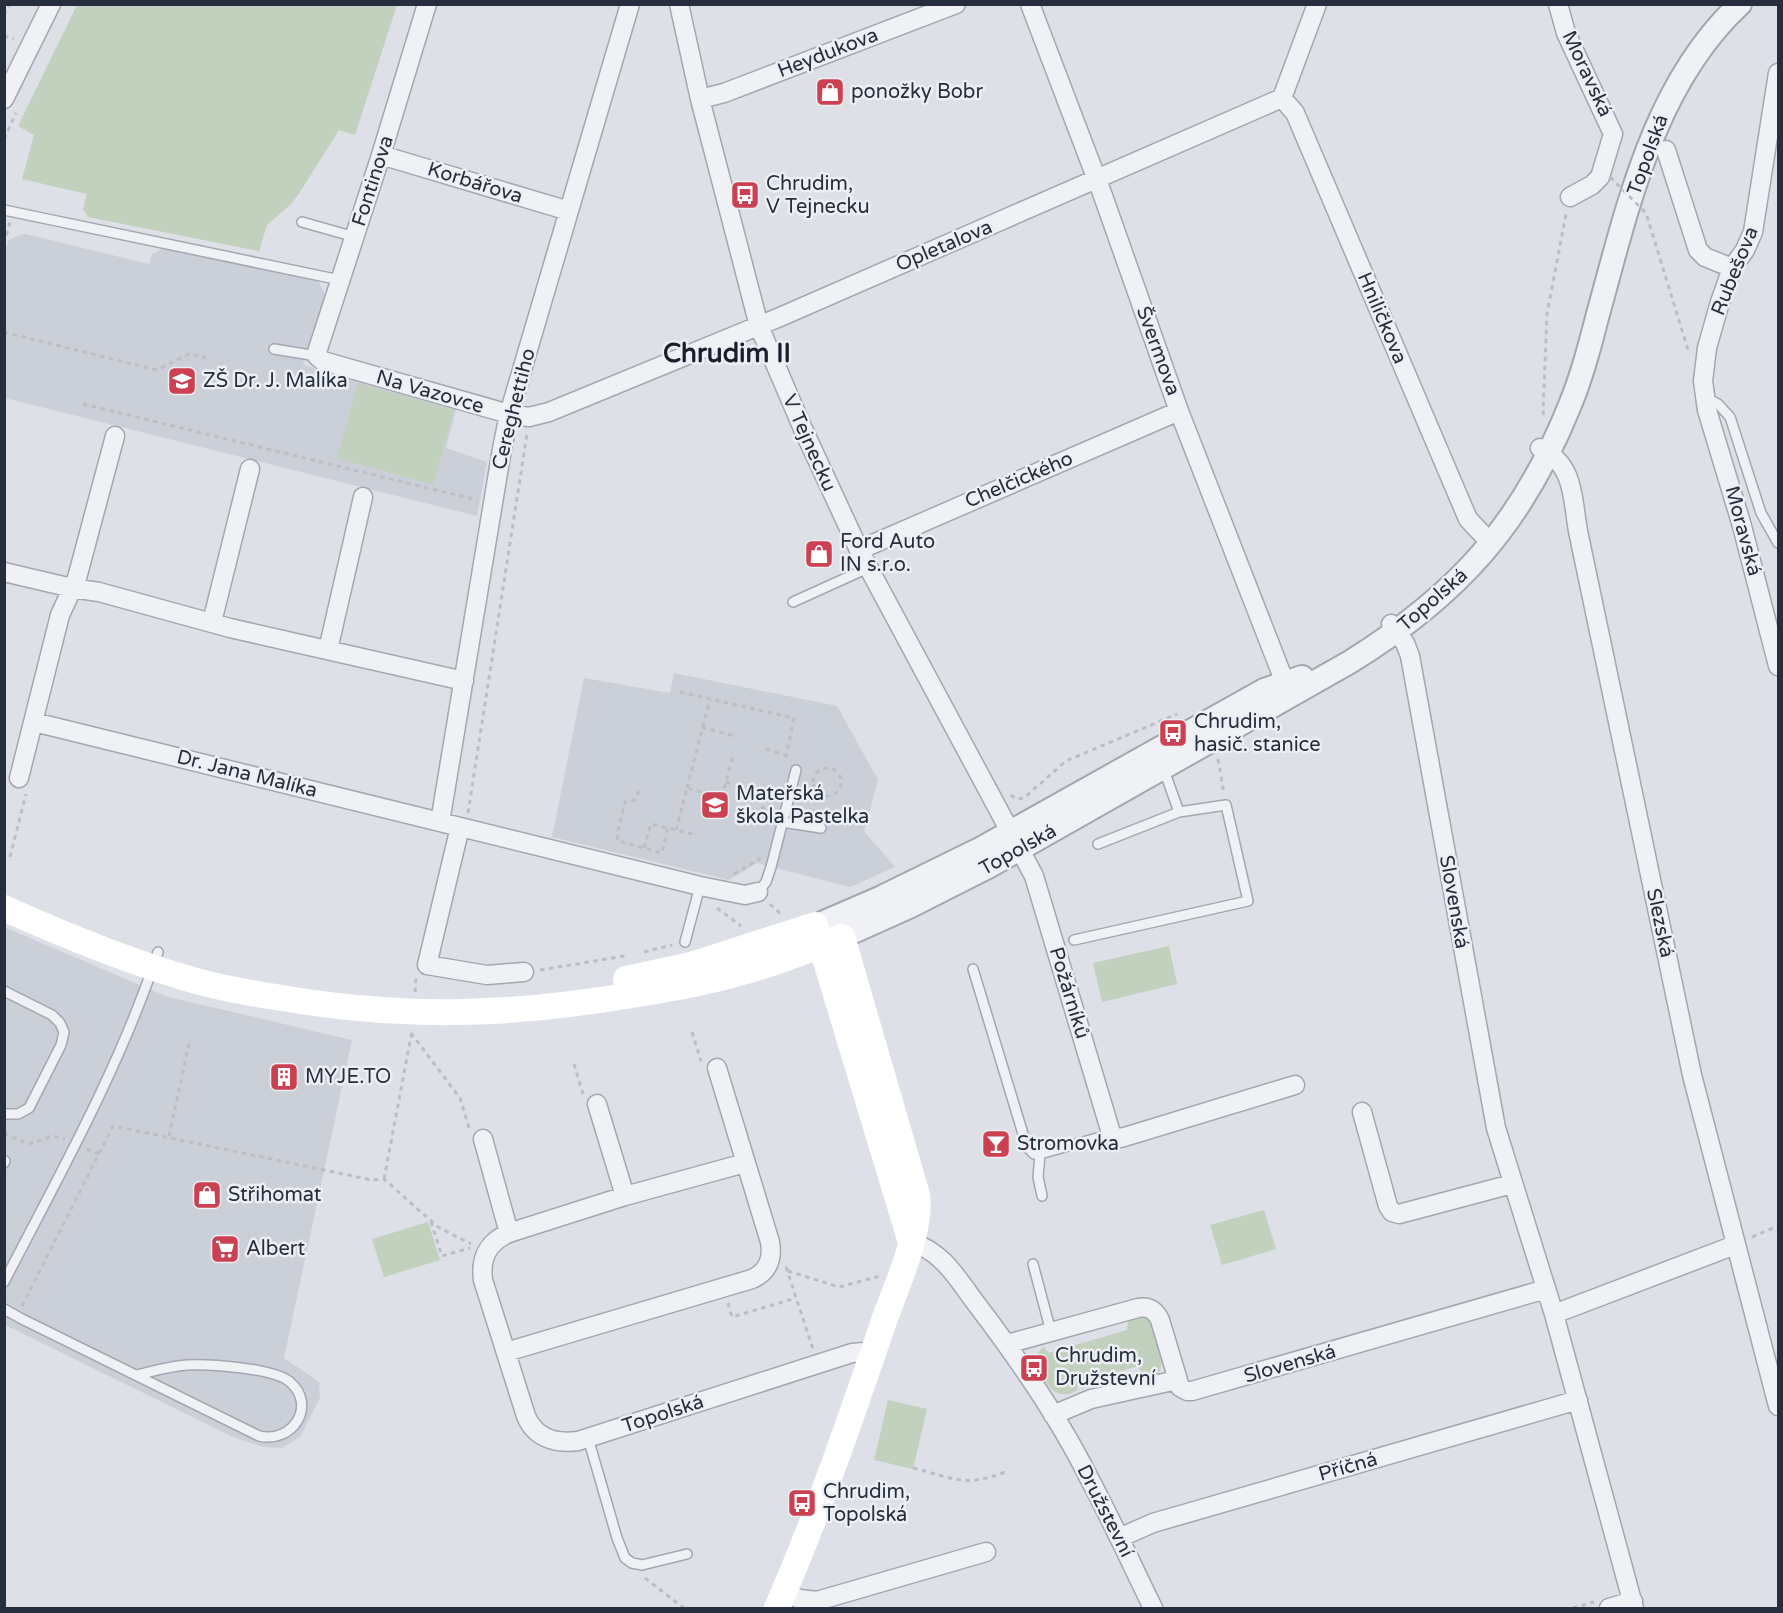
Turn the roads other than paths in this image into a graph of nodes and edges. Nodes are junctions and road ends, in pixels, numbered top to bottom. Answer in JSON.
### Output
{"nodes":[{"id":1,"x":51,"y":4,"type":"edge"},
{"id":2,"x":427,"y":4,"type":"edge"},
{"id":3,"x":630,"y":4,"type":"edge"},
{"id":4,"x":679,"y":4,"type":"edge"},
{"id":5,"x":956,"y":4,"type":"edge"},
{"id":6,"x":1030,"y":4,"type":"edge"},
{"id":7,"x":1317,"y":4,"type":"edge"},
{"id":8,"x":1557,"y":4,"type":"edge"},
{"id":9,"x":1719,"y":4,"type":"edge"},
{"id":10,"x":1740,"y":4,"type":"edge"},
{"id":11,"x":1779,"y":73,"type":"edge"},
{"id":12,"x":1282,"y":98,"type":"junction"},
{"id":13,"x":4,"y":99,"type":"edge"},
{"id":14,"x":700,"y":99,"type":"junction"},
{"id":15,"x":1666,"y":150,"type":"dead end"},
{"id":16,"x":381,"y":155,"type":"junction"},
{"id":17,"x":1097,"y":181,"type":"junction"},
{"id":18,"x":1570,"y":197,"type":"road end"},
{"id":19,"x":9,"y":211,"type":"edge"},
{"id":20,"x":569,"y":211,"type":"junction"},
{"id":21,"x":302,"y":222,"type":"dead end"},
{"id":22,"x":355,"y":237,"type":"junction"},
{"id":23,"x":1732,"y":267,"type":"junction"},
{"id":24,"x":340,"y":280,"type":"junction"},
{"id":25,"x":759,"y":326,"type":"junction"},
{"id":26,"x":274,"y":349,"type":"dead end"},
{"id":27,"x":317,"y":356,"type":"junction"},
{"id":28,"x":1705,"y":397,"type":"junction"},
{"id":29,"x":1179,"y":411,"type":"junction"},
{"id":30,"x":509,"y":414,"type":"junction"},
{"id":31,"x":115,"y":436,"type":"dead end"},
{"id":32,"x":1544,"y":450,"type":"junction"},
{"id":33,"x":250,"y":469,"type":"dead end"},
{"id":34,"x":363,"y":497,"type":"dead end"},
{"id":35,"x":1484,"y":536,"type":"junction"},
{"id":36,"x":1779,"y":543,"type":"edge"},
{"id":37,"x":859,"y":550,"type":"junction"},
{"id":38,"x":868,"y":568,"type":"junction"},
{"id":39,"x":4,"y":572,"type":"edge"},
{"id":40,"x":72,"y":588,"type":"junction"},
{"id":41,"x":793,"y":602,"type":"dead end"},
{"id":42,"x":212,"y":622,"type":"junction"},
{"id":43,"x":1394,"y":628,"type":"junction"},
{"id":44,"x":328,"y":650,"type":"junction"},
{"id":45,"x":1779,"y":666,"type":"edge"},
{"id":46,"x":464,"y":681,"type":"junction"},
{"id":47,"x":1287,"y":690,"type":"junction"},
{"id":48,"x":34,"y":722,"type":"junction"},
{"id":49,"x":1158,"y":760,"type":"junction"},
{"id":50,"x":796,"y":770,"type":"dead end"},
{"id":51,"x":23,"y":785,"type":"road end"},
{"id":52,"x":1179,"y":812,"type":"junction"},
{"id":53,"x":778,"y":821,"type":"junction"},
{"id":54,"x":440,"y":822,"type":"junction"},
{"id":55,"x":460,"y":827,"type":"junction"},
{"id":56,"x":821,"y":828,"type":"dead end"},
{"id":57,"x":1015,"y":841,"type":"junction"},
{"id":58,"x":1098,"y":844,"type":"dead end"},
{"id":59,"x":699,"y":889,"type":"junction"},
{"id":60,"x":4,"y":890,"type":"edge"},
{"id":61,"x":758,"y":892,"type":"joint"},
{"id":62,"x":4,"y":908,"type":"edge"},
{"id":63,"x":829,"y":931,"type":"junction"},
{"id":64,"x":1074,"y":940,"type":"dead end"},
{"id":65,"x":685,"y":942,"type":"road end"},
{"id":66,"x":156,"y":959,"type":"junction"},
{"id":67,"x":973,"y":969,"type":"dead end"},
{"id":68,"x":524,"y":972,"type":"road end"},
{"id":69,"x":4,"y":991,"type":"edge"},
{"id":70,"x":709,"y":1065,"type":"road end"},
{"id":71,"x":1295,"y":1085,"type":"dead end"},
{"id":72,"x":590,"y":1101,"type":"road end"},
{"id":73,"x":1362,"y":1112,"type":"dead end"},
{"id":74,"x":4,"y":1114,"type":"edge"},
{"id":75,"x":1114,"y":1136,"type":"junction"},
{"id":76,"x":483,"y":1139,"type":"road end"},
{"id":77,"x":1040,"y":1154,"type":"junction"},
{"id":78,"x":745,"y":1163,"type":"junction"},
{"id":79,"x":1512,"y":1184,"type":"junction"},
{"id":80,"x":625,"y":1196,"type":"junction"},
{"id":81,"x":1042,"y":1196,"type":"dead end"},
{"id":82,"x":509,"y":1233,"type":"junction"},
{"id":83,"x":911,"y":1242,"type":"junction"},
{"id":84,"x":1741,"y":1242,"type":"junction"},
{"id":85,"x":1033,"y":1264,"type":"dead end"},
{"id":86,"x":4,"y":1282,"type":"edge"},
{"id":87,"x":1546,"y":1289,"type":"junction"},
{"id":88,"x":4,"y":1310,"type":"edge"},
{"id":89,"x":1554,"y":1314,"type":"junction"},
{"id":90,"x":1052,"y":1332,"type":"junction"},
{"id":91,"x":1007,"y":1344,"type":"junction"},
{"id":92,"x":506,"y":1352,"type":"junction"},
{"id":93,"x":873,"y":1354,"type":"junction"},
{"id":94,"x":137,"y":1375,"type":"junction"},
{"id":95,"x":1177,"y":1380,"type":"junction"},
{"id":96,"x":1578,"y":1400,"type":"junction"},
{"id":97,"x":1779,"y":1406,"type":"edge"},
{"id":98,"x":1053,"y":1415,"type":"junction"},
{"id":99,"x":588,"y":1438,"type":"junction"},
{"id":100,"x":1119,"y":1538,"type":"junction"},
{"id":101,"x":986,"y":1552,"type":"dead end"},
{"id":102,"x":687,"y":1554,"type":"dead end"},
{"id":103,"x":780,"y":1600,"type":"edge"},
{"id":104,"x":1633,"y":1605,"type":"edge"},
{"id":105,"x":1153,"y":1608,"type":"edge"},
{"id":106,"x":1609,"y":1608,"type":"edge"}],
"edges":[{"from":1,"to":13,"type":"street"},
{"from":2,"to":16,"type":"street","name":"Fontinova"},
{"from":3,"to":20,"type":"street","name":"Cereghettiho"},
{"from":4,"to":14,"type":"street","name":"V Tejnecku"},
{"from":5,"to":14,"type":"street","name":"Heydukova"},
{"from":6,"to":17,"type":"street","name":"Švermova"},
{"from":7,"to":12,"type":"street"},
{"from":8,"to":18,"type":"street","name":"Moravská"},
{"from":9,"to":32,"type":"street","name":"Topolská"},
{"from":10,"to":32,"type":"street","name":"Topolská"},
{"from":11,"to":23,"type":"street","name":"Rubešova"},
{"from":12,"to":17,"type":"street","name":"Opletalova"},
{"from":12,"to":35,"type":"street","name":"Hniličkova"},
{"from":14,"to":25,"type":"street","name":"V Tejnecku"},
{"from":15,"to":23,"type":"street"},
{"from":16,"to":20,"type":"street","name":"Korbářova"},
{"from":16,"to":22,"type":"street","name":"Fontinova"},
{"from":17,"to":25,"type":"street","name":"Opletalova"},
{"from":17,"to":29,"type":"street","name":"Švermova"},
{"from":19,"to":24,"type":"lane"},
{"from":20,"to":30,"type":"street","name":"Cereghettiho"},
{"from":21,"to":22,"type":"lane"},
{"from":22,"to":24,"type":"street","name":"Fontinova"},
{"from":23,"to":28,"type":"street","name":"Rubešova"},
{"from":24,"to":27,"type":"street","name":"Fontinova"},
{"from":25,"to":30,"type":"street","name":"Opletalova"},
{"from":25,"to":37,"type":"street","name":"V Tejnecku"},
{"from":26,"to":27,"type":"lane"},
{"from":27,"to":30,"type":"street","name":"Na Vazovce"},
{"from":28,"to":36,"type":"lane"},
{"from":28,"to":45,"type":"street","name":"Moravská"},
{"from":29,"to":37,"type":"street","name":"Chelčického"},
{"from":29,"to":47,"type":"street","name":"Švermova"},
{"from":30,"to":46,"type":"street","name":"Cereghettiho"},
{"from":31,"to":40,"type":"street"},
{"from":32,"to":35,"type":"street","name":"Topolská"},
{"from":32,"to":43,"type":"street","name":"Topolská"},
{"from":32,"to":84,"type":"street","name":"Slezská"},
{"from":33,"to":42,"type":"street"},
{"from":34,"to":44,"type":"street"},
{"from":35,"to":43,"type":"street","name":"Topolská"},
{"from":37,"to":38,"type":"street","name":"V Tejnecku"},
{"from":38,"to":41,"type":"lane"},
{"from":38,"to":57,"type":"street","name":"V Tejnecku"},
{"from":39,"to":40,"type":"street"},
{"from":40,"to":42,"type":"street"},
{"from":40,"to":48,"type":"street"},
{"from":42,"to":44,"type":"street"},
{"from":43,"to":47,"type":"street","name":"Topolská"},
{"from":43,"to":79,"type":"street","name":"Slovenská"},
{"from":44,"to":46,"type":"street"},
{"from":46,"to":54,"type":"street","name":"Cereghettiho"},
{"from":47,"to":49,"type":"street","name":"Topolská"},
{"from":48,"to":51,"type":"street"},
{"from":48,"to":54,"type":"street","name":"Dr. Jana Malíka"},
{"from":49,"to":52,"type":"lane"},
{"from":49,"to":57,"type":"street","name":"Topolská"},
{"from":50,"to":53,"type":"lane"},
{"from":52,"to":58,"type":"lane"},
{"from":52,"to":64,"type":"lane"},
{"from":53,"to":56,"type":"lane"},
{"from":53,"to":61,"type":"lane"},
{"from":54,"to":55,"type":"street","name":"Dr. Jana Malíka"},
{"from":55,"to":59,"type":"street","name":"Dr. Jana Malíka"},
{"from":55,"to":68,"type":"street"},
{"from":57,"to":63,"type":"street","name":"Topolská"},
{"from":57,"to":75,"type":"street","name":"Požárníků"},
{"from":59,"to":61,"type":"street","name":"Dr. Jana Malíka"},
{"from":59,"to":65,"type":"lane"},
{"from":60,"to":66,"type":"main road"},
{"from":62,"to":66,"type":"main road"},
{"from":63,"to":66,"type":"main road"},
{"from":63,"to":83,"type":"main road"},
{"from":66,"to":86,"type":"lane"},
{"from":67,"to":77,"type":"lane"},
{"from":69,"to":74,"type":"lane"},
{"from":70,"to":78,"type":"street"},
{"from":71,"to":75,"type":"street"},
{"from":72,"to":80,"type":"street"},
{"from":73,"to":79,"type":"street"},
{"from":75,"to":77,"type":"lane"},
{"from":76,"to":82,"type":"street"},
{"from":77,"to":81,"type":"lane"},
{"from":78,"to":80,"type":"street","name":"Topolská"},
{"from":78,"to":92,"type":"street"},
{"from":79,"to":87,"type":"street","name":"Slovenská"},
{"from":80,"to":82,"type":"street","name":"Topolská"},
{"from":82,"to":92,"type":"street","name":"Topolská"},
{"from":83,"to":91,"type":"street","name":"Družstevní"},
{"from":83,"to":93,"type":"main road"},
{"from":84,"to":89,"type":"street"},
{"from":84,"to":97,"type":"street","name":"Slezská"},
{"from":85,"to":90,"type":"lane"},
{"from":87,"to":89,"type":"street","name":"Slovenská"},
{"from":87,"to":95,"type":"street","name":"Slovenská"},
{"from":88,"to":94,"type":"lane"},
{"from":89,"to":96,"type":"street","name":"Slovenská"},
{"from":90,"to":91,"type":"street"},
{"from":90,"to":95,"type":"street"},
{"from":91,"to":98,"type":"street","name":"Družstevní"},
{"from":92,"to":99,"type":"street","name":"Topolská"},
{"from":93,"to":99,"type":"street","name":"Topolská"},
{"from":93,"to":103,"type":"main road"},
{"from":94,"to":94,"type":"lane"},
{"from":95,"to":98,"type":"street"},
{"from":96,"to":100,"type":"street","name":"Příčná"},
{"from":96,"to":104,"type":"street","name":"Slovenská"},
{"from":98,"to":100,"type":"street","name":"Družstevní"},
{"from":99,"to":102,"type":"lane"},
{"from":100,"to":105,"type":"street","name":"Družstevní"},
{"from":101,"to":103,"type":"street"},
{"from":104,"to":106,"type":"street"}]}
